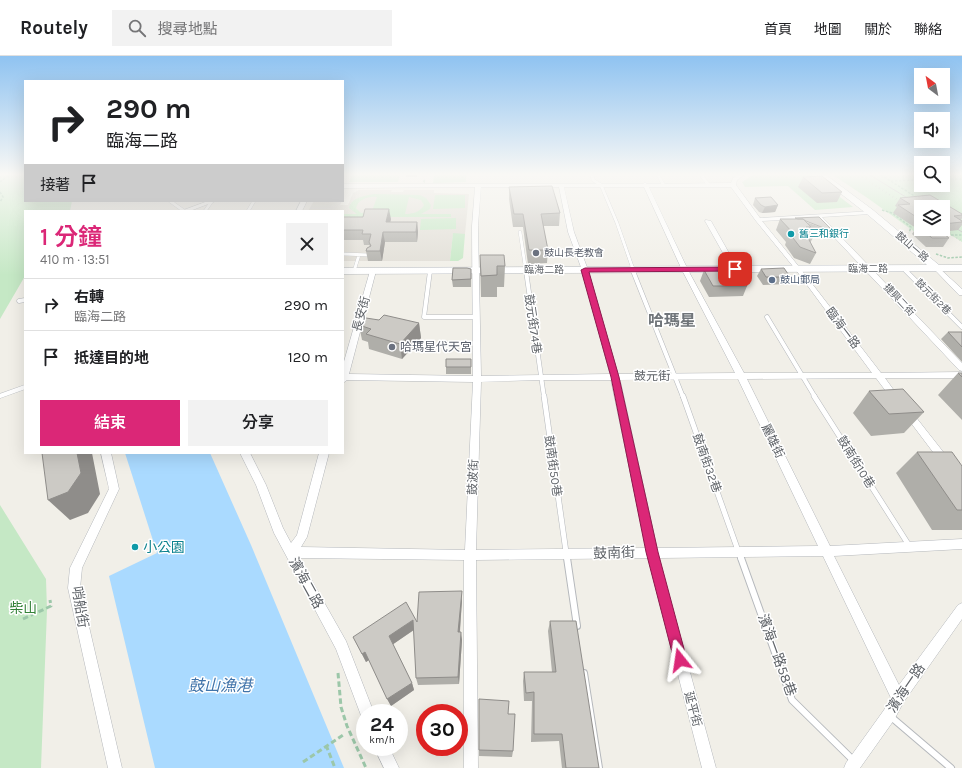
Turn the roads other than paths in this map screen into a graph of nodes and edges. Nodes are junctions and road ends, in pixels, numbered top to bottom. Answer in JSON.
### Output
{"nodes":[{"id":1,"x":476,"y":208,"type":"edge"},
{"id":2,"x":566,"y":208,"type":"edge"},
{"id":3,"x":611,"y":208,"type":"edge"},
{"id":4,"x":656,"y":208,"type":"edge"},
{"id":5,"x":750,"y":208,"type":"edge"},
{"id":6,"x":865,"y":208,"type":"edge"},
{"id":7,"x":870,"y":212,"type":"junction"},
{"id":8,"x":818,"y":216,"type":"junction"},
{"id":9,"x":758,"y":220,"type":"junction"},
{"id":10,"x":708,"y":222,"type":"dead end"},
{"id":11,"x":520,"y":232,"type":"dead end"},
{"id":12,"x":344,"y":254,"type":"edge"},
{"id":13,"x":359,"y":255,"type":"junction"},
{"id":14,"x":370,"y":255,"type":"edge"},
{"id":15,"x":870,"y":268,"type":"junction"},
{"id":16,"x":903,"y":268,"type":"junction"},
{"id":17,"x":936,"y":268,"type":"junction"},
{"id":18,"x":962,"y":268,"type":"edge"},
{"id":19,"x":735,"y":269,"type":"junction"},
{"id":20,"x":798,"y":269,"type":"junction"},
{"id":21,"x":477,"y":270,"type":"junction"},
{"id":22,"x":526,"y":270,"type":"junction"},
{"id":23,"x":585,"y":270,"type":"junction"},
{"id":24,"x":632,"y":270,"type":"junction"},
{"id":25,"x":685,"y":270,"type":"junction"},
{"id":26,"x":344,"y":271,"type":"edge"},
{"id":27,"x":354,"y":271,"type":"junction"},
{"id":28,"x":373,"y":271,"type":"junction"},
{"id":29,"x":430,"y":271,"type":"junction"},
{"id":30,"x":962,"y":293,"type":"edge"},
{"id":31,"x":24,"y":300,"type":"edge"},
{"id":32,"x":19,"y":301,"type":"dead end"},
{"id":33,"x":476,"y":316,"type":"junction"},
{"id":34,"x":767,"y":317,"type":"dead end"},
{"id":35,"x":962,"y":326,"type":"edge"},
{"id":36,"x":962,"y":368,"type":"edge"},
{"id":37,"x":344,"y":374,"type":"edge"},
{"id":38,"x":962,"y":375,"type":"edge"},
{"id":39,"x":676,"y":376,"type":"junction"},
{"id":40,"x":741,"y":376,"type":"junction"},
{"id":41,"x":802,"y":376,"type":"junction"},
{"id":42,"x":878,"y":376,"type":"junction"},
{"id":43,"x":540,"y":377,"type":"junction"},
{"id":44,"x":615,"y":377,"type":"junction"},
{"id":45,"x":344,"y":378,"type":"edge"},
{"id":46,"x":477,"y":379,"type":"junction"},
{"id":47,"x":24,"y":387,"type":"edge"},
{"id":48,"x":0,"y":396,"type":"edge"},
{"id":49,"x":106,"y":454,"type":"edge"},
{"id":50,"x":246,"y":454,"type":"edge"},
{"id":51,"x":324,"y":454,"type":"edge"},
{"id":52,"x":952,"y":469,"type":"edge"},
{"id":53,"x":962,"y":544,"type":"edge"},
{"id":54,"x":910,"y":547,"type":"junction"},
{"id":55,"x":739,"y":550,"type":"junction"},
{"id":56,"x":826,"y":551,"type":"junction"},
{"id":57,"x":652,"y":552,"type":"junction"},
{"id":58,"x":290,"y":553,"type":"junction"},
{"id":59,"x":470,"y":555,"type":"junction"},
{"id":60,"x":566,"y":555,"type":"junction"},
{"id":61,"x":962,"y":609,"type":"edge"},
{"id":62,"x":578,"y":634,"type":"edge"},
{"id":63,"x":583,"y":665,"type":"edge"},
{"id":64,"x":898,"y":698,"type":"junction"},
{"id":65,"x":364,"y":704,"type":"edge"},
{"id":66,"x":889,"y":715,"type":"junction"},
{"id":67,"x":386,"y":756,"type":"edge"},
{"id":68,"x":853,"y":765,"type":"edge"},
{"id":69,"x":115,"y":768,"type":"edge"},
{"id":70,"x":392,"y":768,"type":"edge"},
{"id":71,"x":471,"y":768,"type":"edge"},
{"id":72,"x":599,"y":768,"type":"edge"},
{"id":73,"x":708,"y":768,"type":"edge"},
{"id":74,"x":951,"y":768,"type":"edge"}],
"edges":[{"from":1,"to":21,"type":"street","name":"鼓波街"},
{"from":2,"to":23,"type":"street","name":"延平街"},
{"from":3,"to":24,"type":"lane","name":"鼓南街32巷"},
{"from":4,"to":25,"type":"street","name":"麗雄街"},
{"from":5,"to":9,"type":"street","name":"臨海一路"},
{"from":6,"to":7,"type":"street","name":"鼓山一路"},
{"from":7,"to":8,"type":"street"},
{"from":7,"to":17,"type":"street","name":"鼓山一路"},
{"from":8,"to":9,"type":"street"},
{"from":8,"to":15,"type":"street","name":"捷興二街"},
{"from":9,"to":20,"type":"street","name":"臨海一路"},
{"from":10,"to":19,"type":"street"},
{"from":11,"to":22,"type":"lane","name":"鼓元街74巷"},
{"from":12,"to":13,"type":"lane"},
{"from":13,"to":14,"type":"lane"},
{"from":13,"to":27,"type":"lane"},
{"from":15,"to":16,"type":"street","name":"臨海二路"},
{"from":15,"to":20,"type":"street","name":"臨海二路"},
{"from":15,"to":36,"type":"street","name":"捷興二街"},
{"from":16,"to":17,"type":"street","name":"臨海二路"},
{"from":16,"to":35,"type":"lane","name":"鼓元街2巷"},
{"from":17,"to":18,"type":"street","name":"臨海二路"},
{"from":17,"to":30,"type":"street","name":"鼓山一路"},
{"from":19,"to":20,"type":"street","name":"臨海二路"},
{"from":19,"to":25,"type":"street","name":"臨海二路"},
{"from":20,"to":42,"type":"street","name":"臨海一路"},
{"from":21,"to":22,"type":"street","name":"臨海二路"},
{"from":21,"to":29,"type":"street","name":"臨海二路"},
{"from":21,"to":33,"type":"street","name":"鼓波街"},
{"from":22,"to":23,"type":"street","name":"臨海二路"},
{"from":22,"to":43,"type":"lane","name":"鼓元街74巷"},
{"from":23,"to":24,"type":"street","name":"臨海二路"},
{"from":23,"to":44,"type":"street","name":"延平街"},
{"from":24,"to":25,"type":"street","name":"臨海二路"},
{"from":24,"to":39,"type":"lane","name":"鼓南街32巷"},
{"from":25,"to":40,"type":"street","name":"麗雄街"},
{"from":26,"to":27,"type":"street","name":"臨海二路"},
{"from":27,"to":28,"type":"street","name":"臨海二路"},
{"from":28,"to":29,"type":"street","name":"臨海二路"},
{"from":28,"to":37,"type":"street","name":"長安街"},
{"from":29,"to":33,"type":"lane"},
{"from":31,"to":32,"type":"lane"},
{"from":33,"to":46,"type":"street","name":"鼓波街"},
{"from":34,"to":41,"type":"lane","name":"鼓南街10巷"},
{"from":38,"to":42,"type":"street","name":"鼓元街"},
{"from":39,"to":40,"type":"street","name":"鼓元街"},
{"from":39,"to":44,"type":"street","name":"鼓元街"},
{"from":39,"to":55,"type":"lane","name":"鼓南街32巷"},
{"from":40,"to":41,"type":"street","name":"鼓元街"},
{"from":40,"to":56,"type":"street","name":"麗雄街"},
{"from":41,"to":42,"type":"street","name":"鼓元街"},
{"from":41,"to":54,"type":"lane","name":"鼓南街10巷"},
{"from":42,"to":52,"type":"street","name":"臨海一路"},
{"from":43,"to":44,"type":"street","name":"鼓元街"},
{"from":43,"to":46,"type":"street","name":"鼓元街"},
{"from":43,"to":60,"type":"lane","name":"鼓南街50巷"},
{"from":44,"to":57,"type":"street","name":"延平街"},
{"from":45,"to":46,"type":"street","name":"鼓元街"},
{"from":46,"to":59,"type":"street","name":"鼓波街"},
{"from":47,"to":48,"type":"lane"},
{"from":49,"to":69,"type":"street","name":"哨船街"},
{"from":50,"to":58,"type":"street","name":"濱海二路"},
{"from":51,"to":58,"type":"street"},
{"from":53,"to":54,"type":"street","name":"鼓南街"},
{"from":54,"to":56,"type":"street","name":"鼓南街"},
{"from":55,"to":56,"type":"street","name":"鼓南街"},
{"from":55,"to":57,"type":"street","name":"鼓南街"},
{"from":55,"to":68,"type":"lane","name":"濱海一路58巷"},
{"from":56,"to":64,"type":"street","name":"麗雄街"},
{"from":57,"to":60,"type":"street","name":"鼓南街"},
{"from":57,"to":73,"type":"street","name":"延平街"},
{"from":58,"to":59,"type":"street","name":"鼓南街"},
{"from":58,"to":65,"type":"street","name":"濱海二路"},
{"from":59,"to":60,"type":"street","name":"鼓南街"},
{"from":59,"to":71,"type":"street","name":"鼓波街"},
{"from":60,"to":62,"type":"lane","name":"鼓南街50巷"},
{"from":61,"to":64,"type":"street","name":"濱海一路"},
{"from":63,"to":72,"type":"lane"},
{"from":64,"to":66,"type":"street","name":"濱海一路"},
{"from":66,"to":68,"type":"street","name":"濱海一路"},
{"from":66,"to":74,"type":"lane"},
{"from":67,"to":70,"type":"street"}]}
